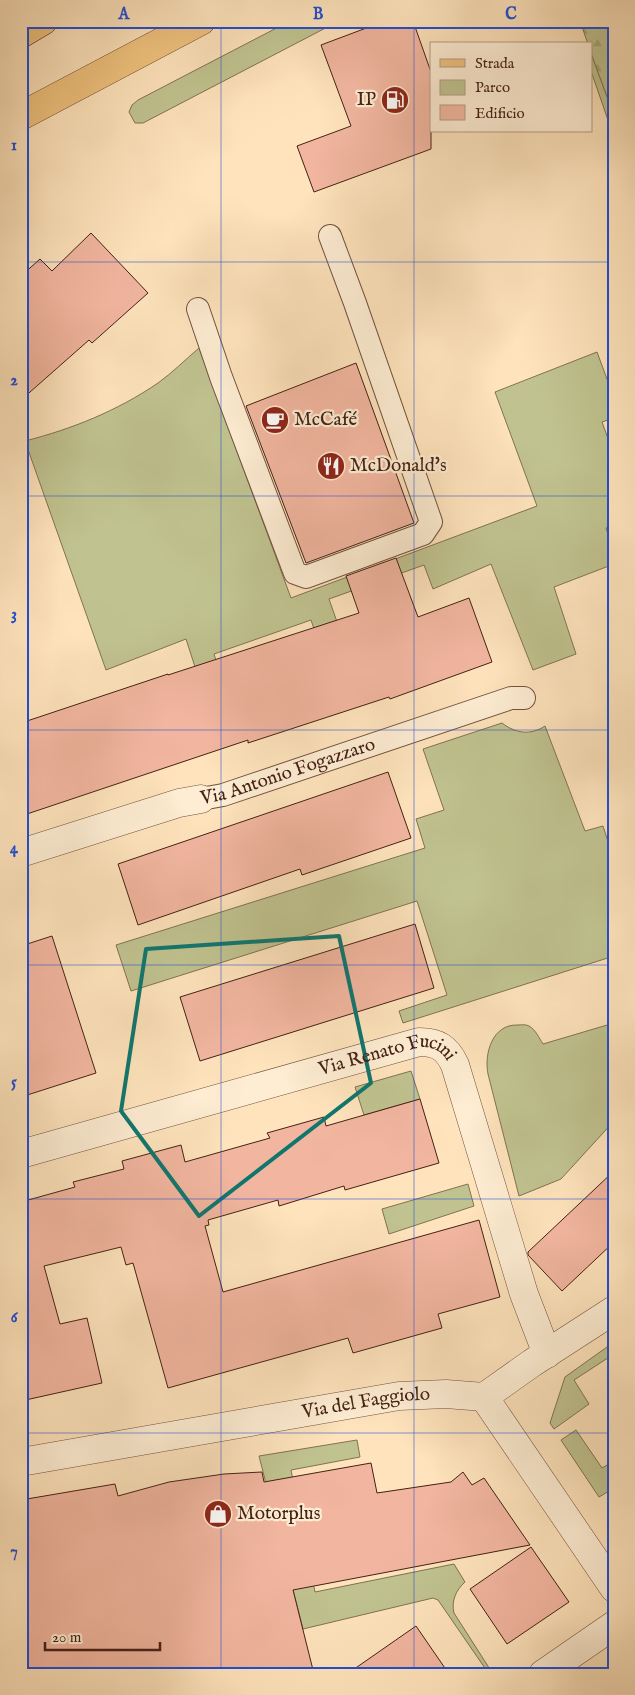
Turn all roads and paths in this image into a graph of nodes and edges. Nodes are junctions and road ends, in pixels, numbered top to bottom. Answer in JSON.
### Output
{"nodes":[{"id":1,"x":43,"y":21,"type":"edge"},
{"id":2,"x":201,"y":21,"type":"edge"},
{"id":3,"x":21,"y":34,"type":"edge"},
{"id":4,"x":21,"y":116,"type":"edge"},
{"id":5,"x":330,"y":236,"type":"dead end"},
{"id":6,"x":198,"y":309,"type":"dead end"},
{"id":7,"x":524,"y":698,"type":"dead end"},
{"id":8,"x":201,"y":799,"type":"joint"},
{"id":9,"x":21,"y":854,"type":"edge"},
{"id":10,"x":21,"y":1154,"type":"edge"},
{"id":11,"x":614,"y":1310,"type":"edge"},
{"id":12,"x":547,"y":1354,"type":"junction"},
{"id":13,"x":484,"y":1397,"type":"junction"},
{"id":14,"x":21,"y":1462,"type":"edge"},
{"id":15,"x":614,"y":1588,"type":"edge"},
{"id":16,"x":614,"y":1625,"type":"edge"},
{"id":17,"x":543,"y":1674,"type":"edge"}],
"edges":[{"from":1,"to":3,"type":"main road"},
{"from":2,"to":4,"type":"main road"},
{"from":5,"to":6,"type":"lane"},
{"from":7,"to":8,"type":"lane","name":"Via Antonio Fogazzaro"},
{"from":8,"to":9,"type":"street","name":"Via Antonio Fogazzaro"},
{"from":10,"to":12,"type":"street","name":"Via Renato Fucini"},
{"from":11,"to":12,"type":"street"},
{"from":12,"to":13,"type":"street"},
{"from":13,"to":14,"type":"street","name":"Via del Faggiolo"},
{"from":13,"to":15,"type":"street"},
{"from":16,"to":17,"type":"street"}]}
